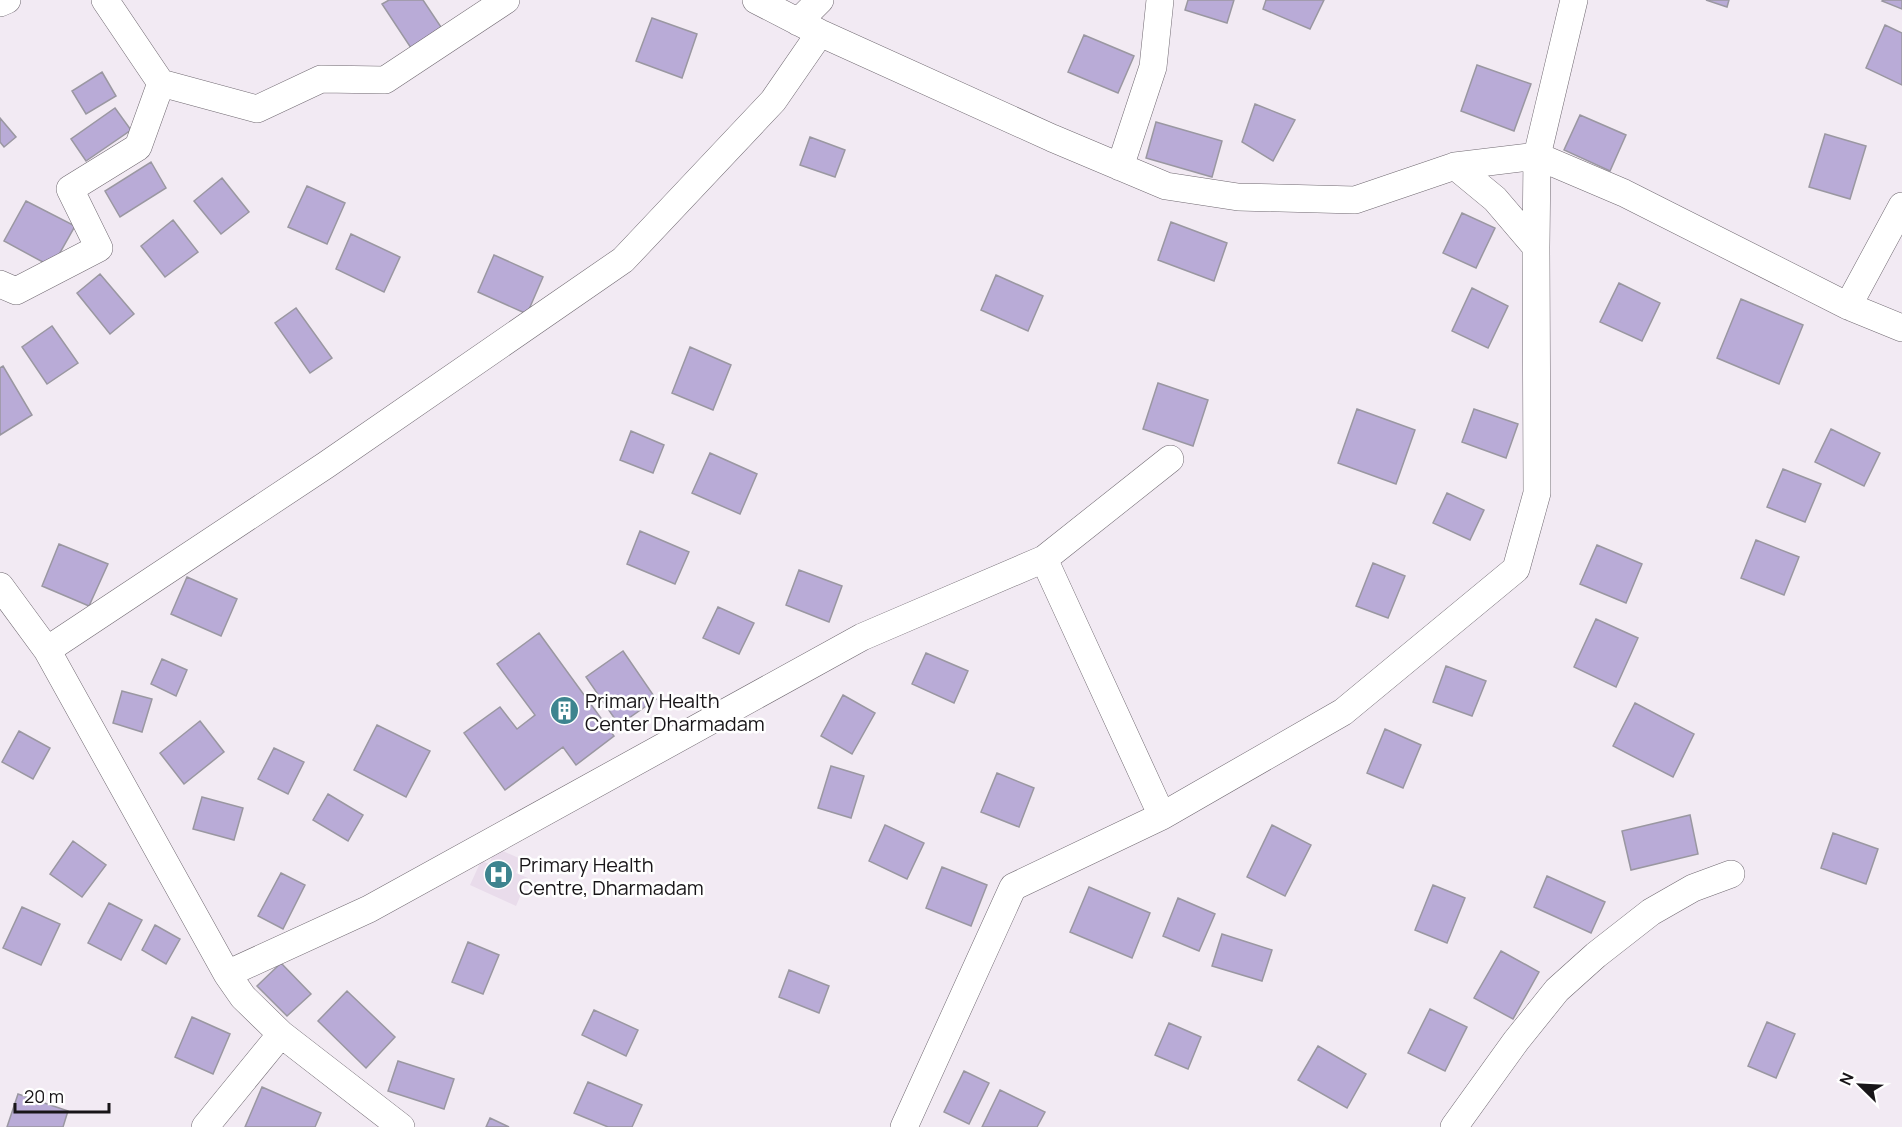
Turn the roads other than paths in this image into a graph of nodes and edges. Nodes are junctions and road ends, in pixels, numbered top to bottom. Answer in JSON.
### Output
{"nodes":[{"id":1,"x":7,"y":0,"type":"edge"},
{"id":2,"x":105,"y":0,"type":"edge"},
{"id":3,"x":506,"y":0,"type":"edge"},
{"id":4,"x":756,"y":0,"type":"edge"},
{"id":5,"x":820,"y":0,"type":"edge"},
{"id":6,"x":1160,"y":0,"type":"edge"},
{"id":7,"x":1574,"y":0,"type":"edge"},
{"id":8,"x":0,"y":3,"type":"edge"},
{"id":9,"x":809,"y":27,"type":"junction"},
{"id":10,"x":161,"y":83,"type":"junction"},
{"id":11,"x":1537,"y":156,"type":"junction"},
{"id":12,"x":1455,"y":166,"type":"junction"},
{"id":13,"x":1120,"y":167,"type":"junction"},
{"id":14,"x":1902,"y":206,"type":"edge"},
{"id":15,"x":1536,"y":246,"type":"junction"},
{"id":16,"x":0,"y":284,"type":"edge"},
{"id":17,"x":1848,"y":306,"type":"junction"},
{"id":18,"x":1902,"y":328,"type":"edge"},
{"id":19,"x":1170,"y":459,"type":"dead end"},
{"id":20,"x":1044,"y":559,"type":"junction"},
{"id":21,"x":0,"y":586,"type":"edge"},
{"id":22,"x":47,"y":650,"type":"junction"},
{"id":23,"x":1162,"y":816,"type":"junction"},
{"id":24,"x":1731,"y":874,"type":"dead end"},
{"id":25,"x":227,"y":975,"type":"junction"},
{"id":26,"x":281,"y":1034,"type":"junction"},
{"id":27,"x":205,"y":1127,"type":"edge"},
{"id":28,"x":401,"y":1127,"type":"edge"},
{"id":29,"x":904,"y":1127,"type":"edge"},
{"id":30,"x":1454,"y":1127,"type":"edge"}],
"edges":[{"from":1,"to":8,"type":"street"},
{"from":2,"to":10,"type":"street"},
{"from":3,"to":10,"type":"street"},
{"from":4,"to":9,"type":"street"},
{"from":5,"to":9,"type":"street"},
{"from":6,"to":13,"type":"street"},
{"from":7,"to":11,"type":"street"},
{"from":9,"to":13,"type":"street"},
{"from":9,"to":22,"type":"street"},
{"from":10,"to":16,"type":"street"},
{"from":11,"to":12,"type":"street"},
{"from":11,"to":15,"type":"street"},
{"from":11,"to":17,"type":"street"},
{"from":12,"to":13,"type":"street"},
{"from":12,"to":15,"type":"street"},
{"from":14,"to":17,"type":"street"},
{"from":15,"to":23,"type":"street"},
{"from":17,"to":18,"type":"street"},
{"from":19,"to":20,"type":"street"},
{"from":20,"to":23,"type":"street"},
{"from":20,"to":25,"type":"street"},
{"from":21,"to":22,"type":"street"},
{"from":22,"to":25,"type":"street"},
{"from":23,"to":29,"type":"street"},
{"from":24,"to":30,"type":"street"},
{"from":25,"to":26,"type":"street"},
{"from":26,"to":27,"type":"street"},
{"from":26,"to":28,"type":"street"}]}
